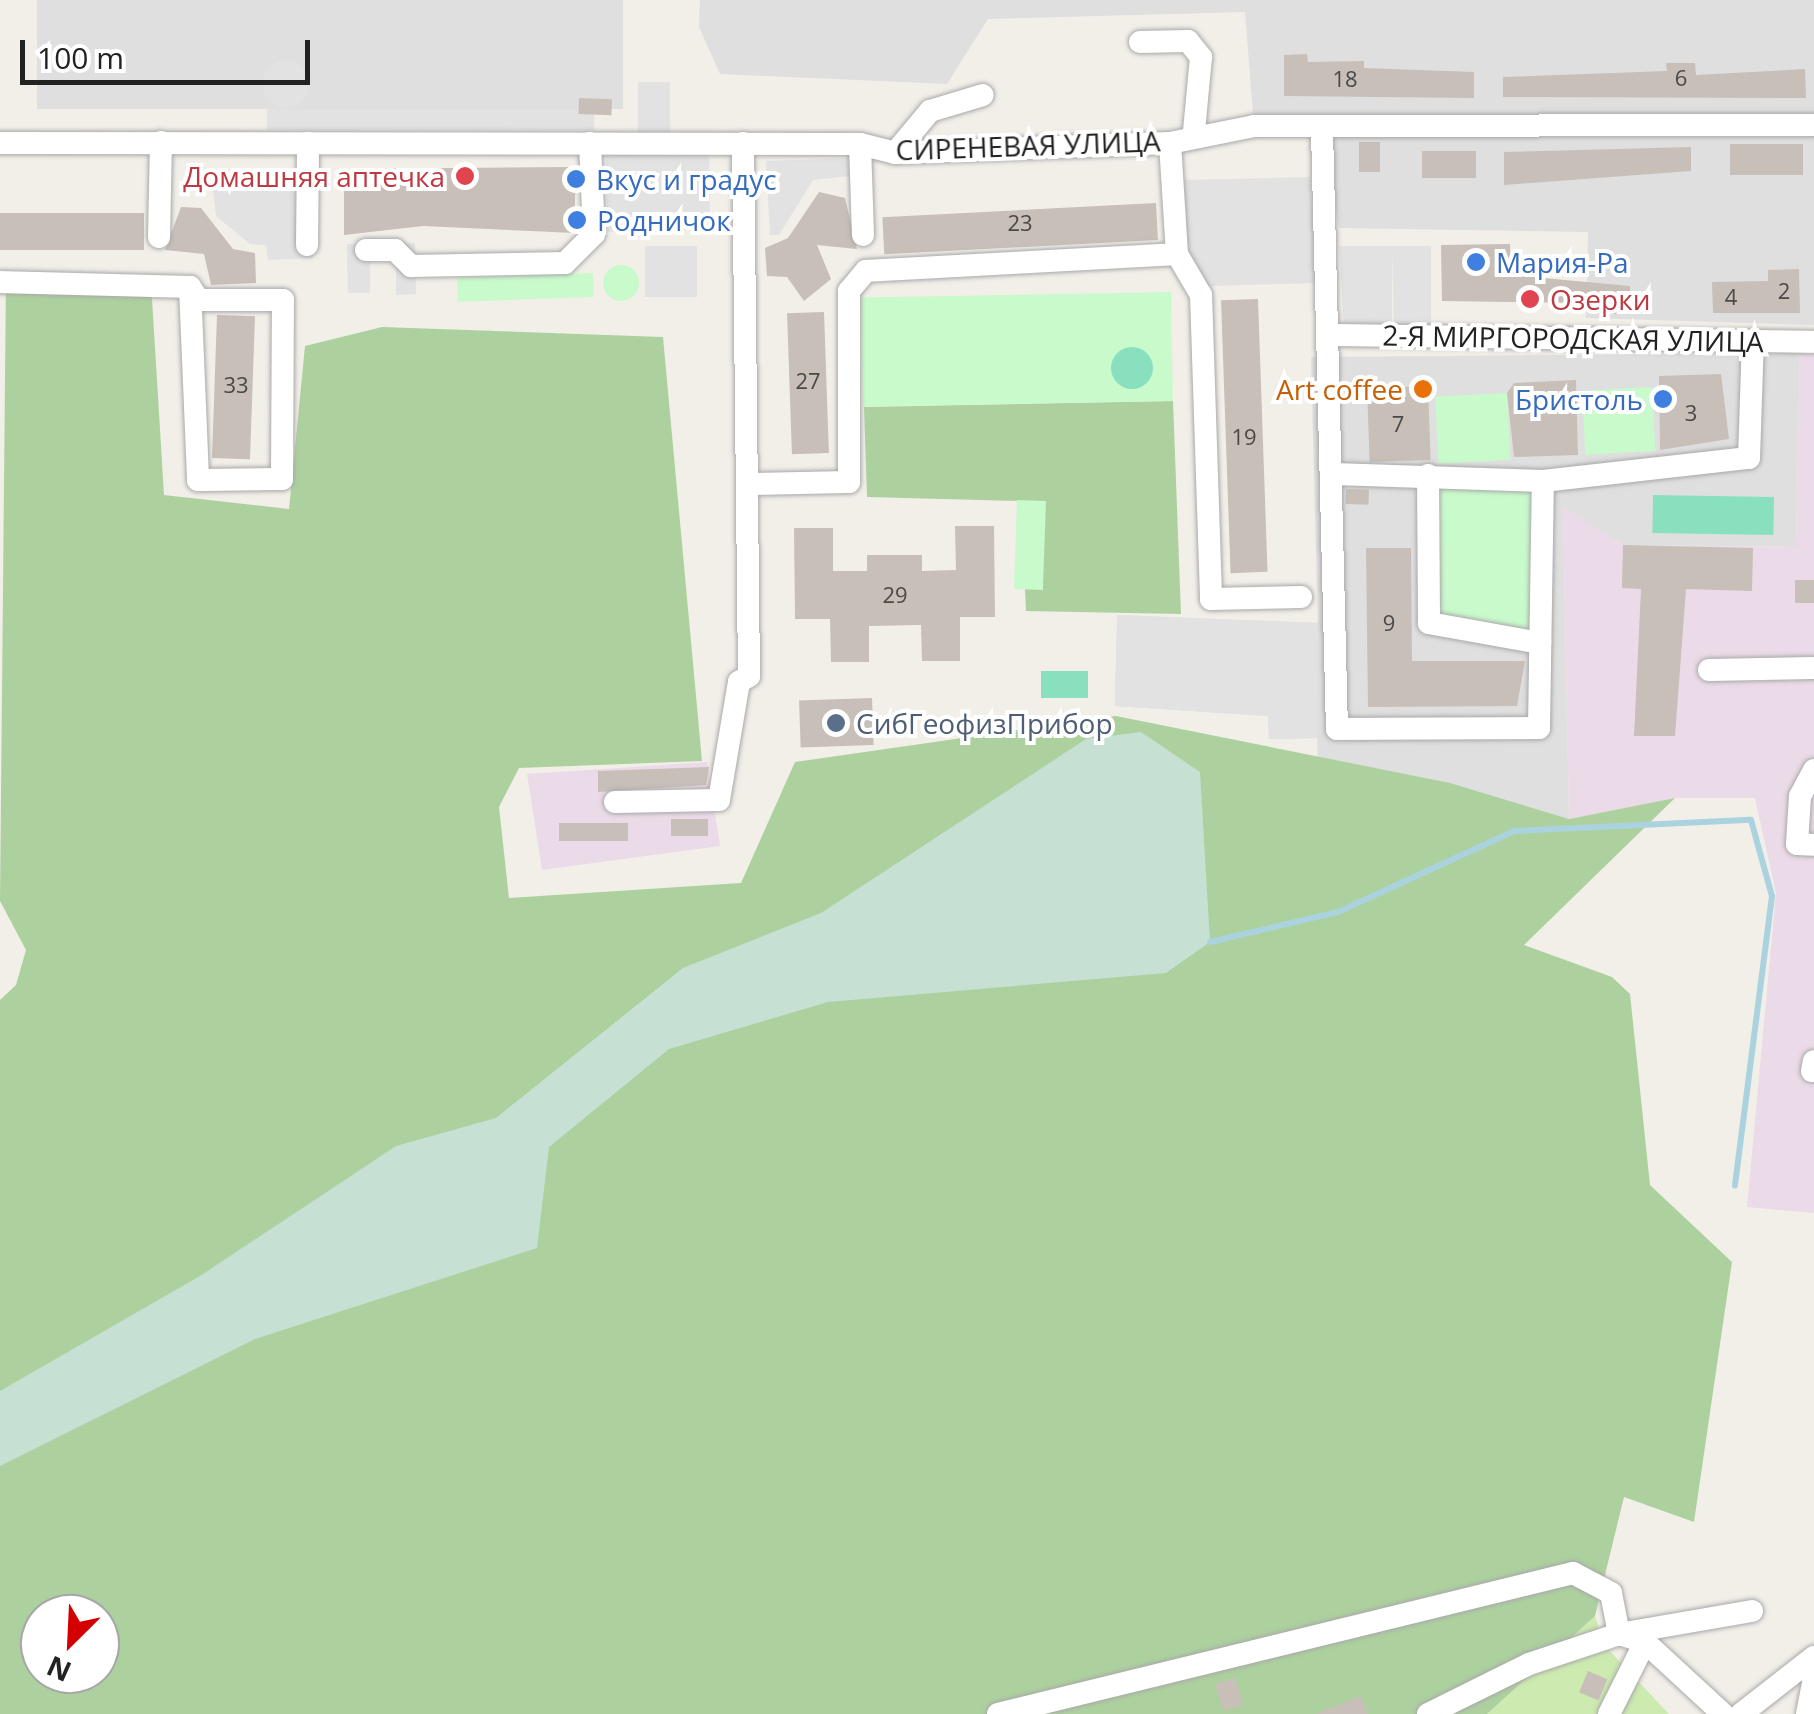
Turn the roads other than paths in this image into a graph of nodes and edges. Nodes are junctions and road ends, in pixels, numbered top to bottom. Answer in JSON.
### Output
{"nodes":[{"id":1,"x":1140,"y":42,"type":"dead end"},
{"id":2,"x":983,"y":95,"type":"dead end"},
{"id":3,"x":1814,"y":124,"type":"edge"},
{"id":4,"x":1322,"y":130,"type":"junction"},
{"id":5,"x":1194,"y":131,"type":"junction"},
{"id":6,"x":161,"y":142,"type":"junction"},
{"id":7,"x":0,"y":143,"type":"edge"},
{"id":8,"x":308,"y":143,"type":"junction"},
{"id":9,"x":590,"y":143,"type":"junction"},
{"id":10,"x":743,"y":143,"type":"junction"},
{"id":11,"x":1170,"y":143,"type":"junction"},
{"id":12,"x":860,"y":144,"type":"junction"},
{"id":13,"x":894,"y":153,"type":"junction"},
{"id":14,"x":307,"y":245,"type":"dead end"},
{"id":15,"x":366,"y":250,"type":"dead end"},
{"id":16,"x":1177,"y":254,"type":"junction"},
{"id":17,"x":866,"y":271,"type":"junction"},
{"id":18,"x":158,"y":280,"type":"junction"},
{"id":19,"x":0,"y":282,"type":"edge"},
{"id":20,"x":190,"y":287,"type":"junction"},
{"id":21,"x":1331,"y":335,"type":"junction"},
{"id":22,"x":1753,"y":340,"type":"junction"},
{"id":23,"x":1814,"y":342,"type":"edge"},
{"id":24,"x":1334,"y":474,"type":"junction"},
{"id":25,"x":1428,"y":476,"type":"junction"},
{"id":26,"x":1542,"y":481,"type":"junction"},
{"id":27,"x":752,"y":484,"type":"junction"},
{"id":28,"x":1301,"y":597,"type":"dead end"},
{"id":29,"x":1540,"y":643,"type":"junction"},
{"id":30,"x":1814,"y":668,"type":"edge"},
{"id":31,"x":1709,"y":670,"type":"dead end"},
{"id":32,"x":1814,"y":770,"type":"edge"},
{"id":33,"x":615,"y":802,"type":"dead end"},
{"id":34,"x":1808,"y":847,"type":"edge"},
{"id":35,"x":1752,"y":1611,"type":"dead end"},
{"id":36,"x":1620,"y":1634,"type":"junction"},
{"id":37,"x":1646,"y":1642,"type":"junction"},
{"id":38,"x":1814,"y":1657,"type":"edge"},
{"id":39,"x":1814,"y":1679,"type":"edge"},
{"id":40,"x":998,"y":1714,"type":"edge"},
{"id":41,"x":1428,"y":1714,"type":"edge"},
{"id":42,"x":1609,"y":1714,"type":"edge"},
{"id":43,"x":1723,"y":1714,"type":"edge"},
{"id":44,"x":1741,"y":1714,"type":"edge"},
{"id":45,"x":1807,"y":1714,"type":"edge"}],
"edges":[{"from":1,"to":5,"type":"street"},
{"from":2,"to":13,"type":"street"},
{"from":3,"to":4,"type":"street","name":"СИРЕНЕВАЯ УЛИЦА"},
{"from":4,"to":5,"type":"street","name":"СИРЕНЕВАЯ УЛИЦА"},
{"from":4,"to":21,"type":"street"},
{"from":5,"to":11,"type":"street","name":"СИРЕНЕВАЯ УЛИЦА"},
{"from":6,"to":7,"type":"street","name":"СИРЕНЕВАЯ УЛИЦА"},
{"from":6,"to":8,"type":"street","name":"СИРЕНЕВАЯ УЛИЦА"},
{"from":6,"to":18,"type":"street"},
{"from":8,"to":9,"type":"street","name":"СИРЕНЕВАЯ УЛИЦА"},
{"from":8,"to":14,"type":"street"},
{"from":9,"to":10,"type":"street","name":"СИРЕНЕВАЯ УЛИЦА"},
{"from":9,"to":15,"type":"street"},
{"from":10,"to":12,"type":"street","name":"СИРЕНЕВАЯ УЛИЦА"},
{"from":10,"to":27,"type":"street"},
{"from":11,"to":13,"type":"street","name":"СИРЕНЕВАЯ УЛИЦА"},
{"from":11,"to":16,"type":"street"},
{"from":12,"to":13,"type":"street","name":"СИРЕНЕВАЯ УЛИЦА"},
{"from":12,"to":17,"type":"street"},
{"from":16,"to":17,"type":"street"},
{"from":16,"to":28,"type":"street"},
{"from":17,"to":27,"type":"street"},
{"from":18,"to":19,"type":"street"},
{"from":18,"to":20,"type":"street"},
{"from":20,"to":20,"type":"street"},
{"from":21,"to":22,"type":"street","name":"2-Я МИРГОРОДСКАЯ УЛИЦА"},
{"from":21,"to":24,"type":"street"},
{"from":22,"to":23,"type":"street","name":"2-Я МИРГОРОДСКАЯ УЛИЦА"},
{"from":22,"to":26,"type":"street"},
{"from":24,"to":25,"type":"street"},
{"from":24,"to":29,"type":"street"},
{"from":25,"to":26,"type":"street"},
{"from":25,"to":29,"type":"street"},
{"from":26,"to":29,"type":"street"},
{"from":27,"to":33,"type":"street"},
{"from":30,"to":31,"type":"street"},
{"from":32,"to":34,"type":"street"},
{"from":35,"to":36,"type":"street"},
{"from":36,"to":37,"type":"street"},
{"from":36,"to":40,"type":"street"},
{"from":36,"to":41,"type":"street"},
{"from":37,"to":42,"type":"street"},
{"from":37,"to":43,"type":"street"},
{"from":38,"to":44,"type":"street"},
{"from":39,"to":45,"type":"street"}]}
